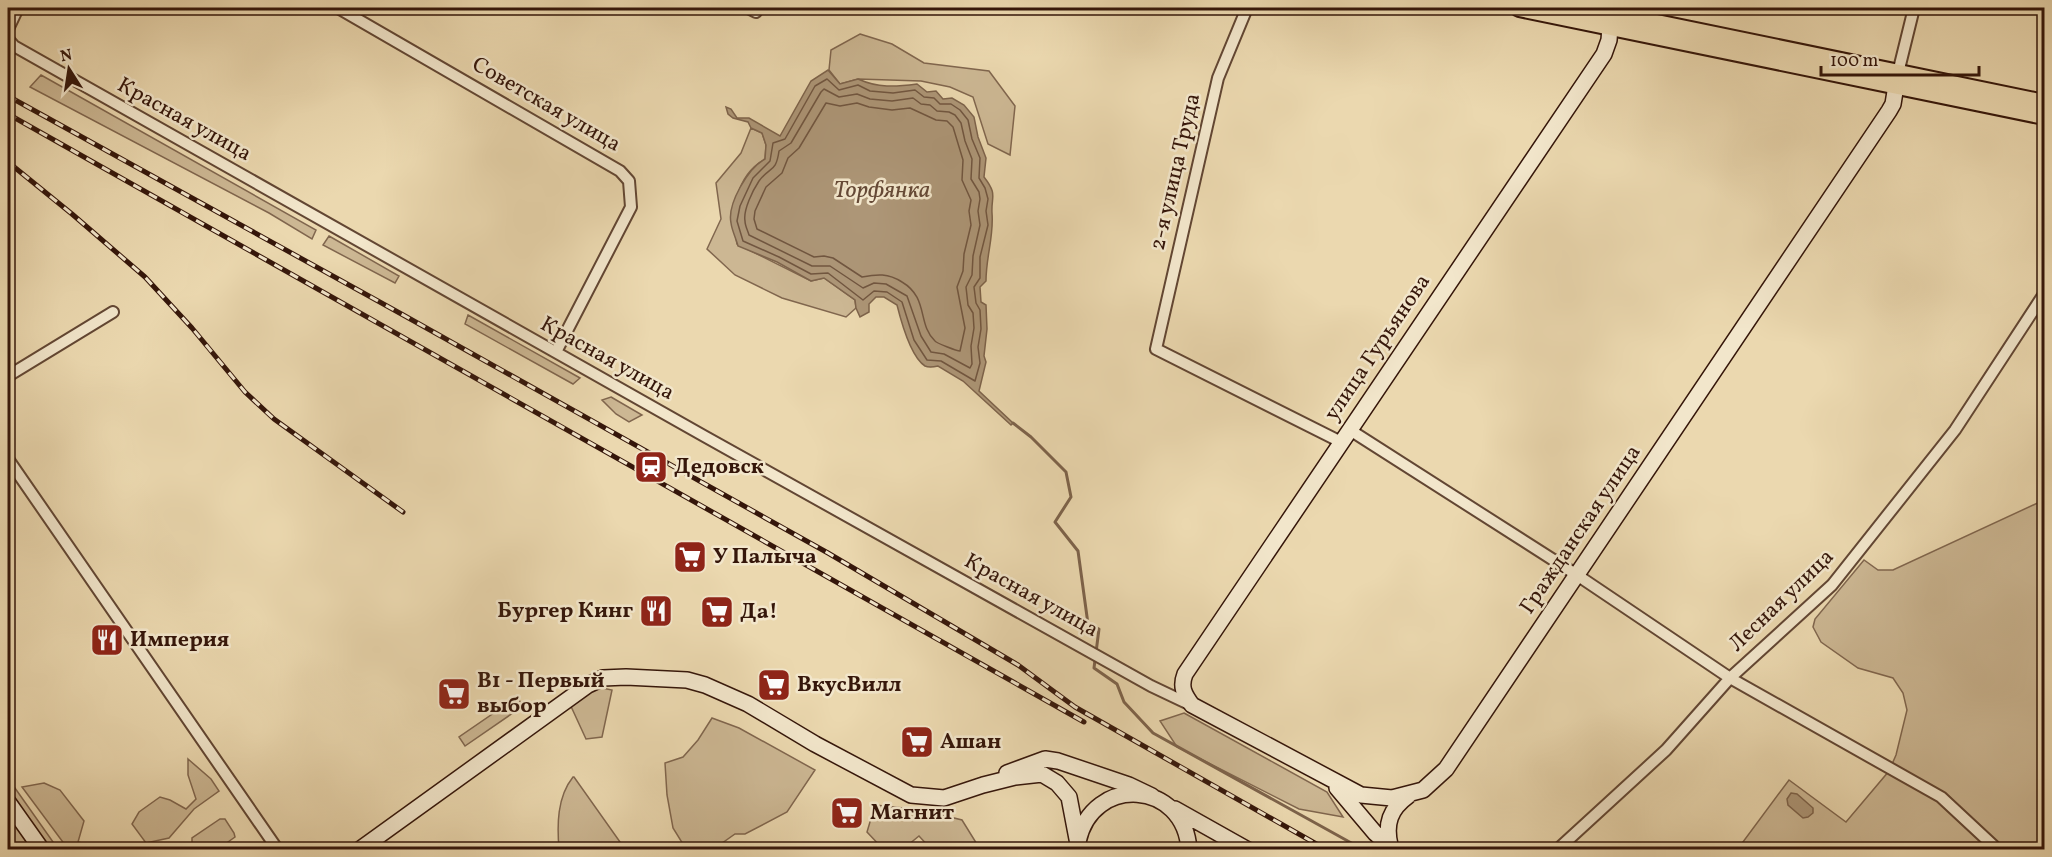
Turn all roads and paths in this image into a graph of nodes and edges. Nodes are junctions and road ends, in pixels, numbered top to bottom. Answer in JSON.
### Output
{"nodes":[{"id":1,"x":18,"y":8,"type":"edge"},
{"id":2,"x":338,"y":8,"type":"edge"},
{"id":3,"x":1247,"y":8,"type":"edge"},
{"id":4,"x":1519,"y":8,"type":"edge"},
{"id":5,"x":1584,"y":8,"type":"edge"},
{"id":6,"x":1914,"y":8,"type":"edge"},
{"id":7,"x":1611,"y":15,"type":"edge"},
{"id":8,"x":8,"y":29,"type":"edge"},
{"id":9,"x":8,"y":39,"type":"edge"},
{"id":10,"x":1897,"y":79,"type":"junction"},
{"id":11,"x":2044,"y":103,"type":"edge"},
{"id":12,"x":2044,"y":116,"type":"edge"},
{"id":13,"x":2044,"y":294,"type":"edge"},
{"id":14,"x":112,"y":312,"type":"dead end"},
{"id":15,"x":556,"y":352,"type":"junction"},
{"id":16,"x":8,"y":376,"type":"edge"},
{"id":17,"x":1346,"y":436,"type":"junction"},
{"id":18,"x":8,"y":459,"type":"edge"},
{"id":19,"x":1577,"y":575,"type":"junction"},
{"id":20,"x":1730,"y":678,"type":"junction"},
{"id":21,"x":1192,"y":705,"type":"junction"},
{"id":22,"x":1321,"y":774,"type":"junction"},
{"id":23,"x":983,"y":785,"type":"junction"},
{"id":24,"x":1418,"y":791,"type":"junction"},
{"id":25,"x":1152,"y":796,"type":"junction"},
{"id":26,"x":8,"y":802,"type":"edge"},
{"id":27,"x":1169,"y":806,"type":"junction"},
{"id":28,"x":1078,"y":847,"type":"edge"},
{"id":29,"x":1392,"y":847,"type":"edge"},
{"id":30,"x":42,"y":849,"type":"edge"},
{"id":31,"x":278,"y":849,"type":"edge"},
{"id":32,"x":359,"y":849,"type":"edge"},
{"id":33,"x":1189,"y":849,"type":"edge"},
{"id":34,"x":1248,"y":849,"type":"edge"},
{"id":35,"x":1557,"y":849,"type":"edge"},
{"id":36,"x":1998,"y":849,"type":"edge"}],
"edges":[{"from":1,"to":8,"type":"street"},
{"from":2,"to":15,"type":"street","name":"Советская улица"},
{"from":3,"to":17,"type":"street","name":"2-я улица Труда"},
{"from":4,"to":7,"type":"main road"},
{"from":5,"to":7,"type":"main road"},
{"from":6,"to":10,"type":"street"},
{"from":7,"to":10,"type":"main road"},
{"from":7,"to":17,"type":"street","name":"улица Гурьянова"},
{"from":9,"to":15,"type":"street","name":"Красная улица"},
{"from":10,"to":11,"type":"main road"},
{"from":10,"to":12,"type":"main road"},
{"from":10,"to":19,"type":"street","name":"Гражданская улица"},
{"from":13,"to":20,"type":"street","name":"Лесная улица"},
{"from":14,"to":16,"type":"street"},
{"from":15,"to":21,"type":"street","name":"Красная улица"},
{"from":17,"to":19,"type":"street"},
{"from":17,"to":21,"type":"street","name":"улица Гурьянова"},
{"from":18,"to":31,"type":"street"},
{"from":19,"to":20,"type":"street"},
{"from":19,"to":24,"type":"street","name":"Гражданская улица"},
{"from":20,"to":35,"type":"street","name":"Лесная улица"},
{"from":20,"to":36,"type":"street"},
{"from":21,"to":22,"type":"street","name":"Гражданская улица"},
{"from":22,"to":24,"type":"street","name":"Гражданская улица"},
{"from":22,"to":29,"type":"street"},
{"from":23,"to":25,"type":"street"},
{"from":23,"to":28,"type":"street"},
{"from":23,"to":32,"type":"street"},
{"from":24,"to":29,"type":"street"},
{"from":25,"to":27,"type":"street"},
{"from":25,"to":28,"type":"street"},
{"from":26,"to":30,"type":"street"},
{"from":27,"to":33,"type":"street"},
{"from":27,"to":34,"type":"street"}]}
